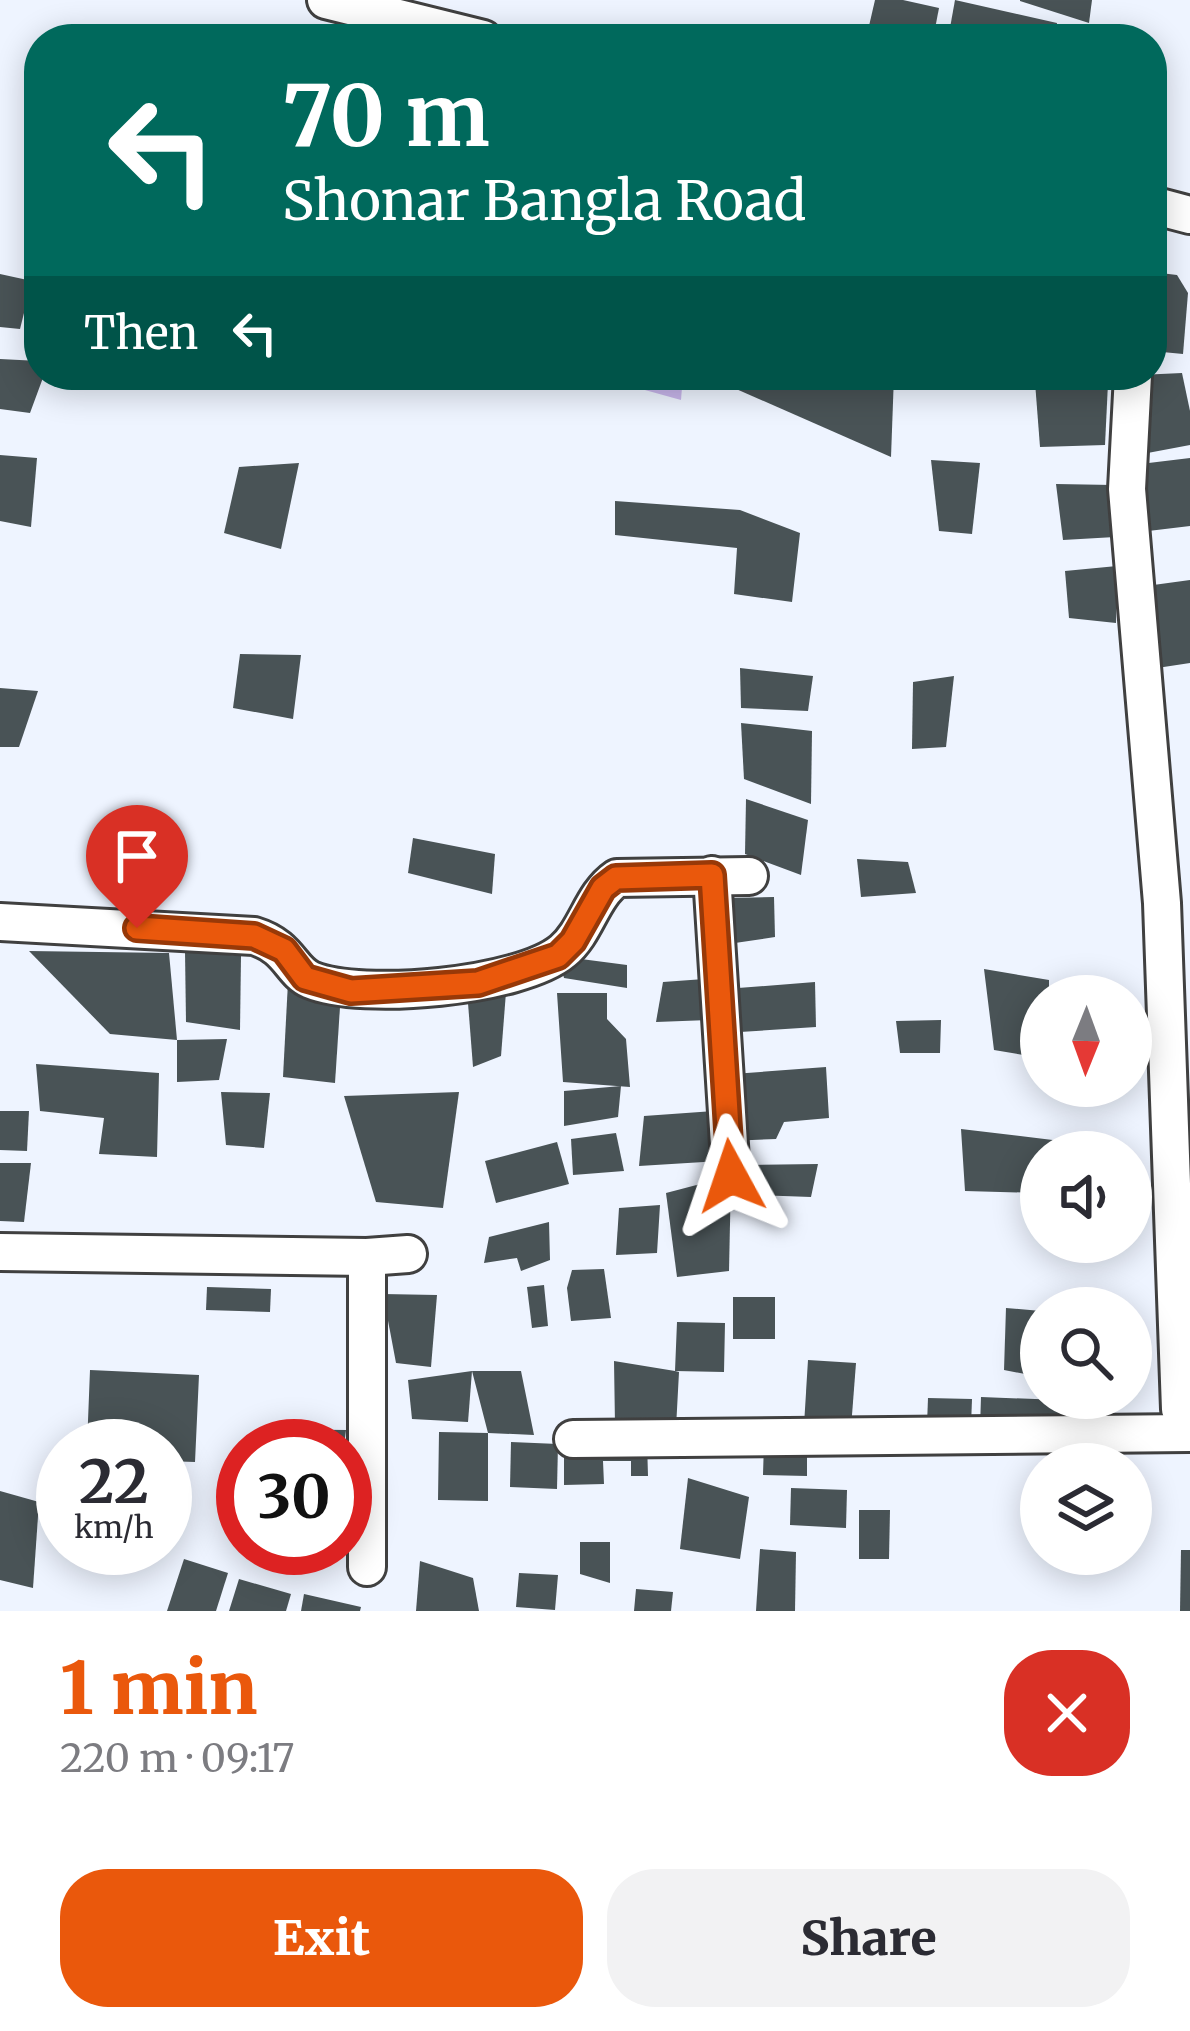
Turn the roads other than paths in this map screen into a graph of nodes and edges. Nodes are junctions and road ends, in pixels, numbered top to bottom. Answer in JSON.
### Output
{"nodes":[{"id":1,"x":326,"y":0,"type":"edge"},
{"id":2,"x":423,"y":24,"type":"edge"},
{"id":3,"x":1132,"y":390,"type":"edge"},
{"id":4,"x":712,"y":875,"type":"junction"},
{"id":5,"x":748,"y":876,"type":"dead end"},
{"id":6,"x":0,"y":922,"type":"edge"},
{"id":7,"x":731,"y":1176,"type":"dead end"},
{"id":8,"x":0,"y":1252,"type":"edge"},
{"id":9,"x":409,"y":1254,"type":"dead end"},
{"id":10,"x":367,"y":1257,"type":"junction"},
{"id":11,"x":367,"y":1419,"type":"edge"},
{"id":12,"x":1190,"y":1433,"type":"edge"},
{"id":13,"x":573,"y":1439,"type":"dead end"}],
"edges":[{"from":1,"to":2,"type":"street"},
{"from":3,"to":12,"type":"street"},
{"from":4,"to":5,"type":"street"},
{"from":4,"to":6,"type":"street"},
{"from":4,"to":7,"type":"street"},
{"from":8,"to":10,"type":"street"},
{"from":9,"to":10,"type":"street"},
{"from":10,"to":11,"type":"street"},
{"from":12,"to":13,"type":"street"}]}
